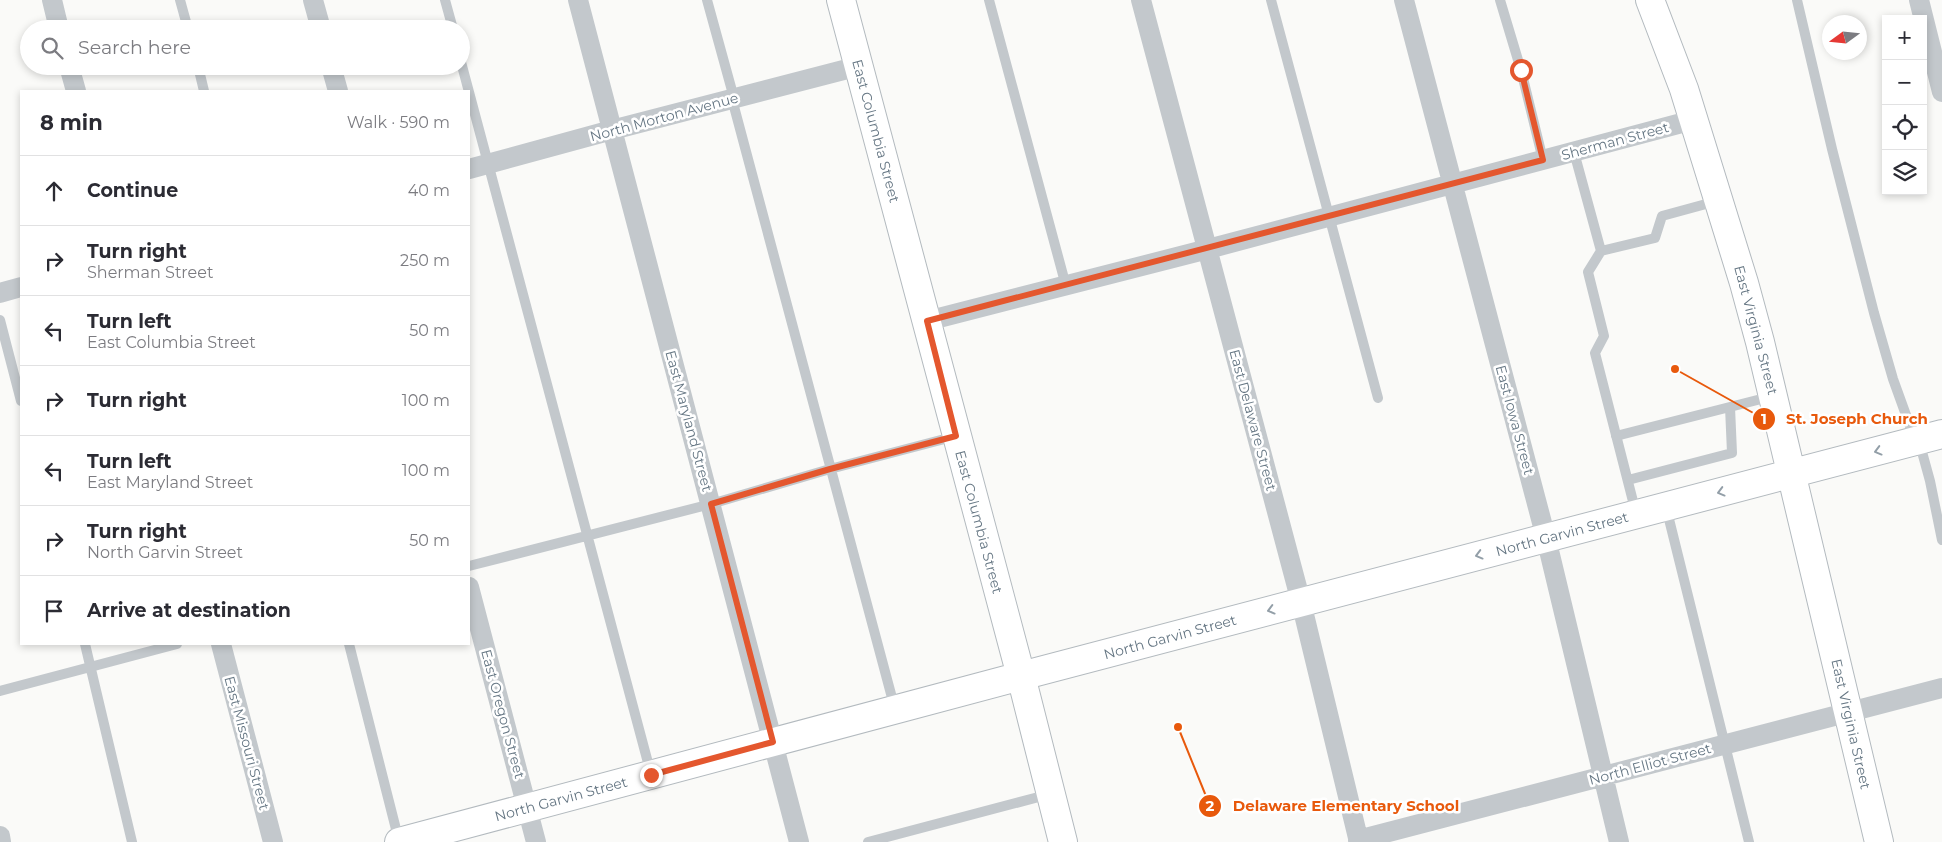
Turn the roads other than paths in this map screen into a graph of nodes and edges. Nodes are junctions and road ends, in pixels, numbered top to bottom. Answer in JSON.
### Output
{"nodes":[{"id":1,"x":52,"y":0,"type":"edge"},
{"id":2,"x":180,"y":0,"type":"edge"},
{"id":3,"x":313,"y":0,"type":"edge"},
{"id":4,"x":445,"y":0,"type":"edge"},
{"id":5,"x":578,"y":0,"type":"edge"},
{"id":6,"x":707,"y":0,"type":"edge"},
{"id":7,"x":841,"y":0,"type":"edge"},
{"id":8,"x":989,"y":0,"type":"edge"},
{"id":9,"x":1142,"y":0,"type":"edge"},
{"id":10,"x":1271,"y":0,"type":"edge"},
{"id":11,"x":1404,"y":0,"type":"edge"},
{"id":12,"x":1500,"y":0,"type":"edge"},
{"id":13,"x":1650,"y":0,"type":"edge"},
{"id":14,"x":1797,"y":0,"type":"edge"},
{"id":15,"x":1919,"y":0,"type":"edge"},
{"id":16,"x":57,"y":20,"type":"edge"},
{"id":17,"x":186,"y":20,"type":"edge"},
{"id":18,"x":319,"y":20,"type":"edge"},
{"id":19,"x":451,"y":20,"type":"edge"},
{"id":20,"x":1936,"y":39,"type":"edge"},
{"id":21,"x":859,"y":66,"type":"junction"},
{"id":22,"x":72,"y":75,"type":"edge"},
{"id":23,"x":200,"y":75,"type":"edge"},
{"id":24,"x":334,"y":75,"type":"edge"},
{"id":25,"x":463,"y":75,"type":"edge"},
{"id":26,"x":76,"y":90,"type":"edge"},
{"id":27,"x":204,"y":90,"type":"edge"},
{"id":28,"x":338,"y":90,"type":"edge"},
{"id":29,"x":466,"y":90,"type":"edge"},
{"id":30,"x":1942,"y":92,"type":"edge"},
{"id":31,"x":733,"y":99,"type":"junction"},
{"id":32,"x":470,"y":118,"type":"edge"},
{"id":33,"x":1693,"y":120,"type":"junction"},
{"id":34,"x":612,"y":130,"type":"junction"},
{"id":35,"x":1574,"y":152,"type":"junction"},
{"id":36,"x":1543,"y":160,"type":"junction"},
{"id":37,"x":478,"y":167,"type":"edge"},
{"id":38,"x":1453,"y":185,"type":"junction"},
{"id":39,"x":1719,"y":200,"type":"junction"},
{"id":40,"x":1329,"y":217,"type":"junction"},
{"id":41,"x":1208,"y":249,"type":"junction"},
{"id":42,"x":1600,"y":251,"type":"junction"},
{"id":43,"x":1066,"y":286,"type":"junction"},
{"id":44,"x":20,"y":287,"type":"edge"},
{"id":45,"x":0,"y":293,"type":"edge"},
{"id":46,"x":0,"y":320,"type":"edge"},
{"id":47,"x":927,"y":321,"type":"junction"},
{"id":48,"x":1773,"y":396,"type":"junction"},
{"id":49,"x":20,"y":397,"type":"edge"},
{"id":50,"x":1378,"y":398,"type":"dead end"},
{"id":51,"x":1730,"y":407,"type":"junction"},
{"id":52,"x":956,"y":436,"type":"junction"},
{"id":53,"x":1616,"y":436,"type":"junction"},
{"id":54,"x":1926,"y":438,"type":"edge"},
{"id":55,"x":830,"y":469,"type":"junction"},
{"id":56,"x":1792,"y":473,"type":"junction"},
{"id":57,"x":1628,"y":480,"type":"junction"},
{"id":58,"x":711,"y":504,"type":"junction"},
{"id":59,"x":1666,"y":506,"type":"junction"},
{"id":60,"x":1636,"y":514,"type":"junction"},
{"id":61,"x":587,"y":536,"type":"junction"},
{"id":62,"x":1546,"y":538,"type":"junction"},
{"id":63,"x":1942,"y":540,"type":"edge"},
{"id":64,"x":470,"y":566,"type":"edge"},
{"id":65,"x":470,"y":590,"type":"edge"},
{"id":66,"x":1301,"y":602,"type":"junction"},
{"id":67,"x":85,"y":645,"type":"edge"},
{"id":68,"x":173,"y":645,"type":"edge"},
{"id":69,"x":221,"y":645,"type":"edge"},
{"id":70,"x":349,"y":645,"type":"edge"},
{"id":71,"x":91,"y":666,"type":"junction"},
{"id":72,"x":1021,"y":676,"type":"junction"},
{"id":73,"x":1942,"y":688,"type":"edge"},
{"id":74,"x":0,"y":691,"type":"edge"},
{"id":75,"x":896,"y":710,"type":"junction"},
{"id":76,"x":1849,"y":711,"type":"junction"},
{"id":77,"x":773,"y":742,"type":"junction"},
{"id":78,"x":1726,"y":744,"type":"junction"},
{"id":79,"x":651,"y":775,"type":"junction"},
{"id":80,"x":1603,"y":776,"type":"junction"},
{"id":81,"x":1050,"y":794,"type":"junction"},
{"id":82,"x":528,"y":808,"type":"junction"},
{"id":83,"x":0,"y":836,"type":"edge"},
{"id":84,"x":1358,"y":841,"type":"edge"},
{"id":85,"x":2,"y":842,"type":"edge"},
{"id":86,"x":132,"y":842,"type":"edge"},
{"id":87,"x":273,"y":842,"type":"edge"},
{"id":88,"x":399,"y":842,"type":"edge"},
{"id":89,"x":536,"y":842,"type":"edge"},
{"id":90,"x":799,"y":842,"type":"edge"},
{"id":91,"x":868,"y":842,"type":"edge"},
{"id":92,"x":1063,"y":842,"type":"edge"},
{"id":93,"x":1619,"y":842,"type":"edge"},
{"id":94,"x":1749,"y":842,"type":"edge"},
{"id":95,"x":1879,"y":842,"type":"edge"}],
"edges":[{"from":1,"to":16,"type":"street"},
{"from":2,"to":17,"type":"lane"},
{"from":3,"to":18,"type":"street"},
{"from":4,"to":19,"type":"lane"},
{"from":5,"to":34,"type":"street","name":"East Maryland Street"},
{"from":6,"to":31,"type":"lane"},
{"from":7,"to":21,"type":"main road","name":"East Columbia Street"},
{"from":8,"to":43,"type":"lane"},
{"from":9,"to":41,"type":"street","name":"East Delaware Street"},
{"from":10,"to":40,"type":"lane"},
{"from":11,"to":38,"type":"street","name":"East Iowa Street"},
{"from":12,"to":36,"type":"lane"},
{"from":13,"to":33,"type":"main road","name":"East Virginia Street"},
{"from":14,"to":54,"type":"lane"},
{"from":15,"to":20,"type":"street"},
{"from":20,"to":30,"type":"street"},
{"from":21,"to":31,"type":"street","name":"North Morton Avenue"},
{"from":21,"to":47,"type":"main road","name":"East Columbia Street"},
{"from":22,"to":26,"type":"street"},
{"from":23,"to":27,"type":"lane"},
{"from":24,"to":28,"type":"street"},
{"from":25,"to":29,"type":"lane"},
{"from":31,"to":34,"type":"street","name":"North Morton Avenue"},
{"from":31,"to":55,"type":"lane"},
{"from":32,"to":37,"type":"lane"},
{"from":33,"to":35,"type":"street","name":"Sherman Street"},
{"from":33,"to":39,"type":"main road","name":"East Virginia Street"},
{"from":34,"to":37,"type":"street","name":"North Morton Avenue"},
{"from":34,"to":58,"type":"street","name":"East Maryland Street"},
{"from":35,"to":36,"type":"street","name":"Sherman Street"},
{"from":35,"to":42,"type":"lane"},
{"from":36,"to":38,"type":"street","name":"Sherman Street"},
{"from":37,"to":61,"type":"lane"},
{"from":38,"to":40,"type":"street","name":"Sherman Street"},
{"from":38,"to":62,"type":"street","name":"East Iowa Street"},
{"from":39,"to":42,"type":"lane"},
{"from":39,"to":48,"type":"main road","name":"East Virginia Street"},
{"from":40,"to":41,"type":"street","name":"Sherman Street"},
{"from":40,"to":50,"type":"lane"},
{"from":41,"to":43,"type":"street","name":"Sherman Street"},
{"from":41,"to":66,"type":"street","name":"East Delaware Street"},
{"from":42,"to":53,"type":"lane"},
{"from":43,"to":47,"type":"street","name":"Sherman Street"},
{"from":44,"to":45,"type":"street"},
{"from":46,"to":49,"type":"lane"},
{"from":47,"to":52,"type":"main road","name":"East Columbia Street"},
{"from":48,"to":51,"type":"lane"},
{"from":48,"to":56,"type":"main road","name":"East Virginia Street"},
{"from":51,"to":53,"type":"lane"},
{"from":51,"to":57,"type":"lane"},
{"from":52,"to":55,"type":"lane"},
{"from":52,"to":72,"type":"main road","name":"East Columbia Street"},
{"from":53,"to":57,"type":"lane"},
{"from":54,"to":56,"type":"main road","name":"North Garvin Street","one_way":true},
{"from":54,"to":63,"type":"lane"},
{"from":55,"to":58,"type":"lane"},
{"from":55,"to":75,"type":"lane"},
{"from":56,"to":59,"type":"main road","name":"North Garvin Street","one_way":true},
{"from":56,"to":76,"type":"main road","name":"East Virginia Street"},
{"from":57,"to":60,"type":"lane"},
{"from":58,"to":61,"type":"lane"},
{"from":58,"to":77,"type":"street","name":"East Maryland Street"},
{"from":59,"to":60,"type":"main road","name":"North Garvin Street"},
{"from":59,"to":78,"type":"lane"},
{"from":60,"to":62,"type":"main road","name":"North Garvin Street"},
{"from":61,"to":64,"type":"lane"},
{"from":61,"to":79,"type":"lane"},
{"from":62,"to":66,"type":"main road","name":"North Garvin Street","one_way":true},
{"from":62,"to":80,"type":"street","name":"East Iowa Street"},
{"from":65,"to":82,"type":"street","name":"East Oregon Street"},
{"from":66,"to":72,"type":"main road","name":"North Garvin Street","one_way":true},
{"from":66,"to":84,"type":"street","name":"East Delaware Street"},
{"from":67,"to":71,"type":"lane"},
{"from":68,"to":71,"type":"lane"},
{"from":69,"to":87,"type":"street","name":"East Missouri Street"},
{"from":70,"to":88,"type":"lane"},
{"from":71,"to":74,"type":"lane"},
{"from":71,"to":86,"type":"lane"},
{"from":72,"to":75,"type":"main road","name":"North Garvin Street"},
{"from":72,"to":81,"type":"main road","name":"East Columbia Street"},
{"from":73,"to":76,"type":"street","name":"North Elliot Street"},
{"from":75,"to":77,"type":"main road","name":"North Garvin Street"},
{"from":76,"to":78,"type":"street","name":"North Elliot Street"},
{"from":76,"to":95,"type":"main road","name":"East Virginia Street"},
{"from":77,"to":79,"type":"main road","name":"North Garvin Street"},
{"from":77,"to":90,"type":"street","name":"East Maryland Street"},
{"from":78,"to":80,"type":"street","name":"North Elliot Street"},
{"from":78,"to":94,"type":"lane"},
{"from":79,"to":82,"type":"main road","name":"North Garvin Street"},
{"from":80,"to":84,"type":"street","name":"North Elliot Street"},
{"from":80,"to":93,"type":"street","name":"East Iowa Street"},
{"from":81,"to":91,"type":"lane"},
{"from":81,"to":92,"type":"main road","name":"East Columbia Street"},
{"from":82,"to":88,"type":"main road","name":"North Garvin Street"},
{"from":82,"to":89,"type":"street","name":"East Oregon Street"},
{"from":83,"to":85,"type":"street"}]}
